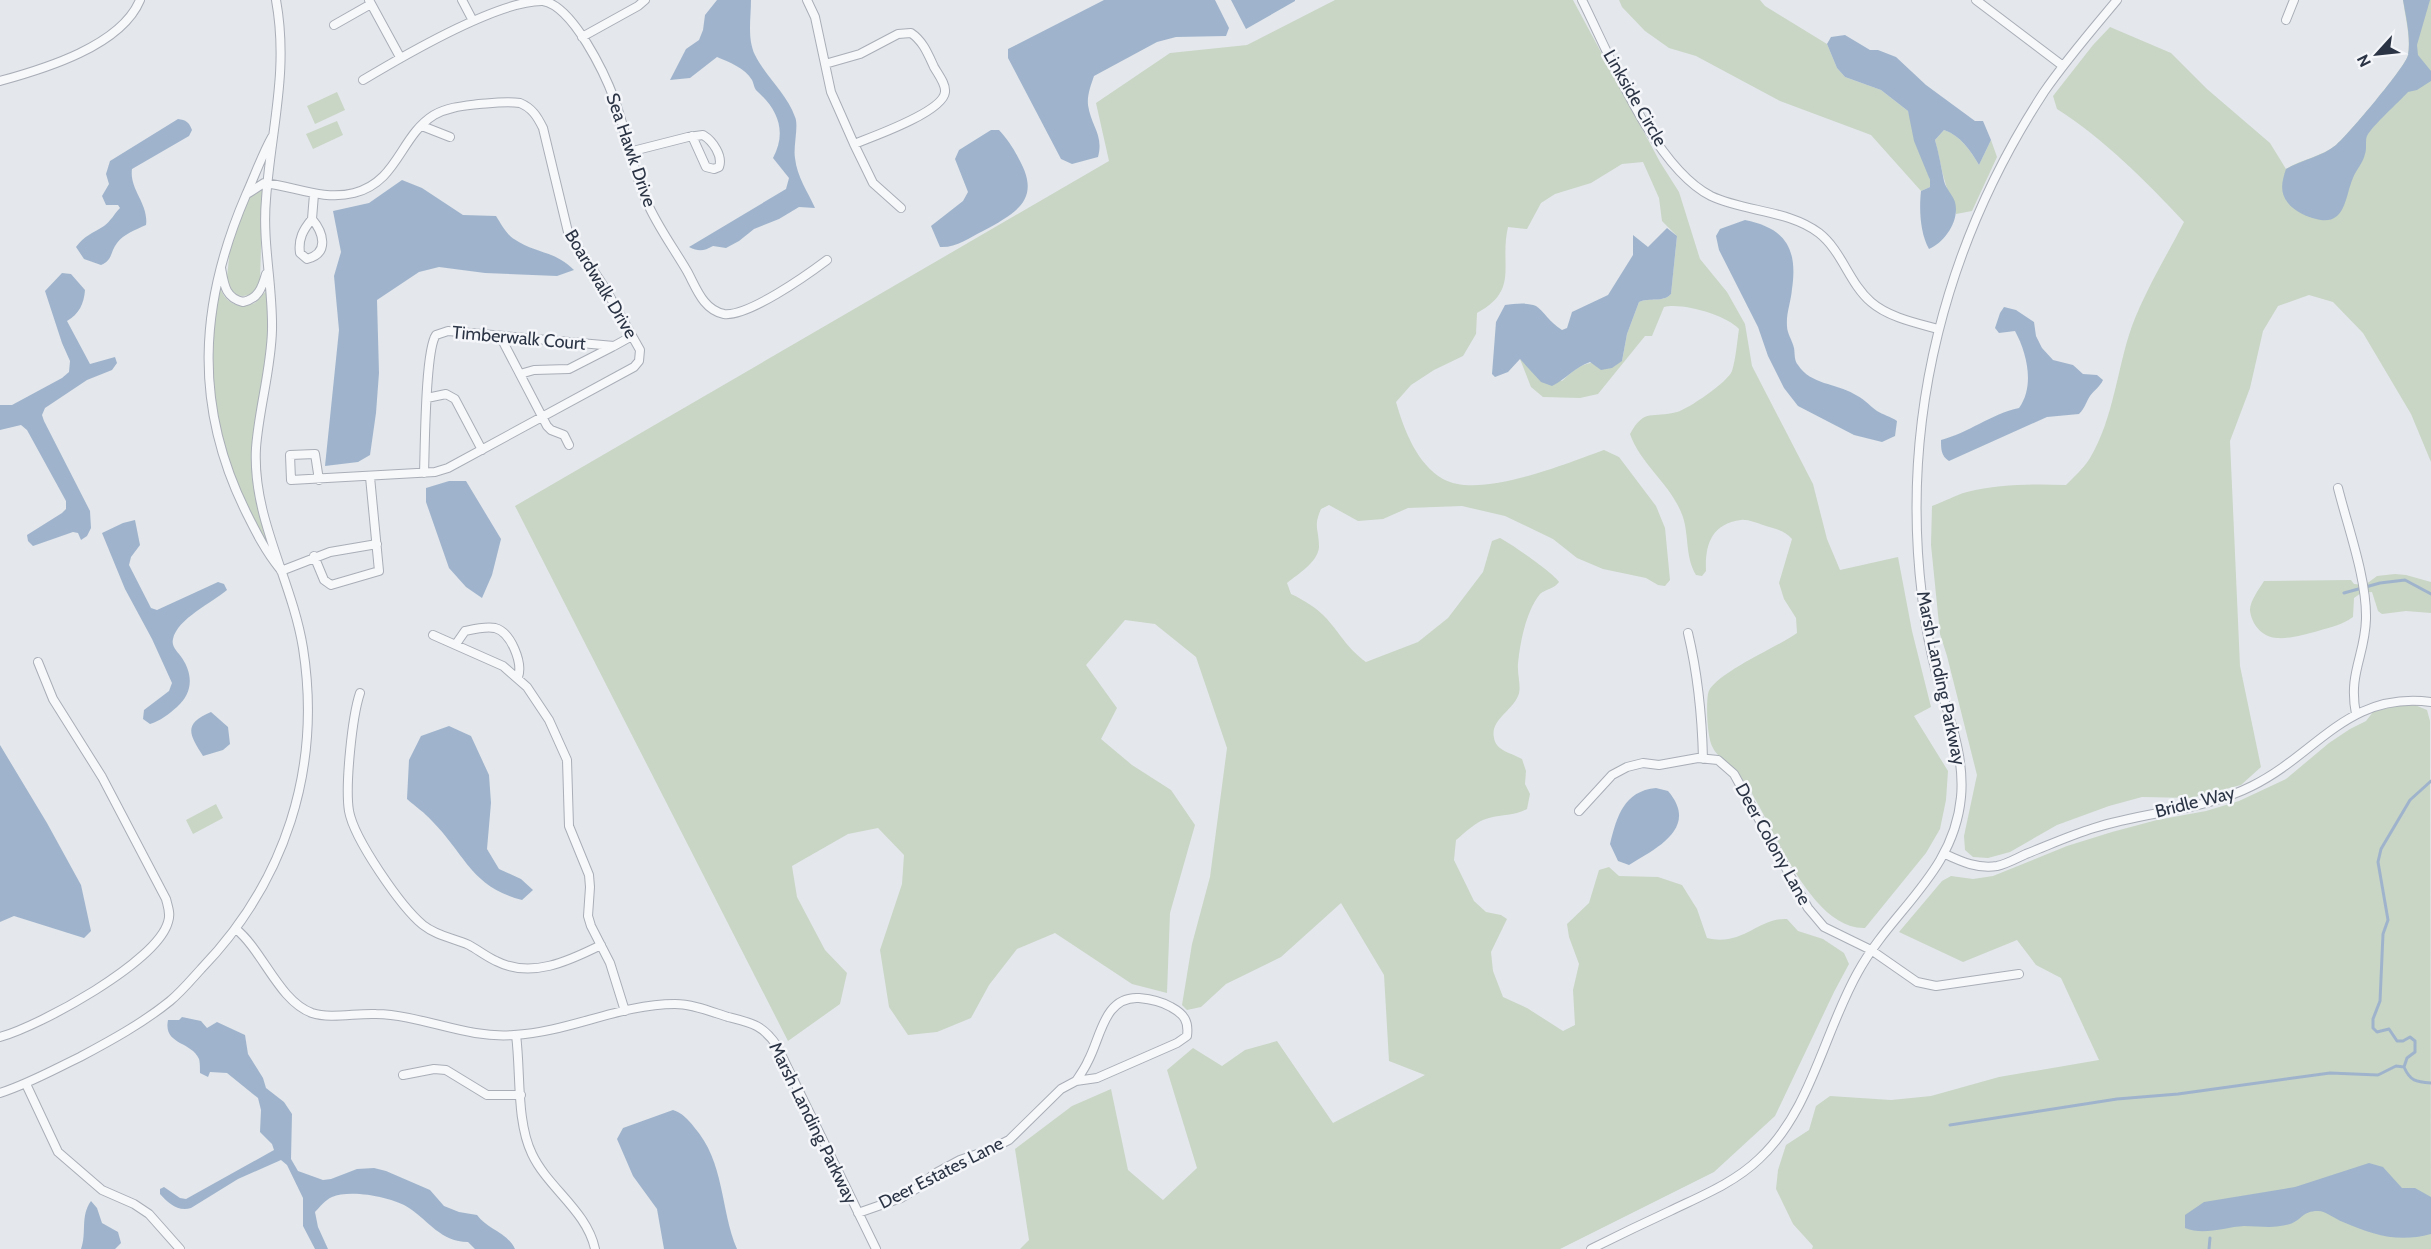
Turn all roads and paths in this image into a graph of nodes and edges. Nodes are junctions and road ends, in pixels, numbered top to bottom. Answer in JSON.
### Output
{"nodes":[{"id":1,"x":140,"y":0,"type":"edge"},
{"id":2,"x":276,"y":0,"type":"edge"},
{"id":3,"x":462,"y":0,"type":"edge"},
{"id":4,"x":542,"y":0,"type":"edge"},
{"id":5,"x":554,"y":0,"type":"edge"},
{"id":6,"x":645,"y":0,"type":"edge"},
{"id":7,"x":807,"y":0,"type":"edge"},
{"id":8,"x":1582,"y":0,"type":"edge"},
{"id":9,"x":1976,"y":0,"type":"edge"},
{"id":10,"x":2117,"y":0,"type":"edge"},
{"id":11,"x":2294,"y":0,"type":"edge"},
{"id":12,"x":370,"y":2,"type":"edge"},
{"id":13,"x":472,"y":19,"type":"junction"},
{"id":14,"x":2286,"y":20,"type":"dead end"},
{"id":15,"x":334,"y":25,"type":"dead end"},
{"id":16,"x":582,"y":37,"type":"junction"},
{"id":17,"x":400,"y":57,"type":"junction"},
{"id":18,"x":825,"y":64,"type":"junction"},
{"id":19,"x":2063,"y":66,"type":"junction"},
{"id":20,"x":363,"y":80,"type":"dead end"},
{"id":21,"x":0,"y":81,"type":"edge"},
{"id":22,"x":422,"y":126,"type":"junction"},
{"id":23,"x":273,"y":135,"type":"junction"},
{"id":24,"x":692,"y":136,"type":"junction"},
{"id":25,"x":450,"y":137,"type":"dead end"},
{"id":26,"x":854,"y":144,"type":"junction"},
{"id":27,"x":629,"y":152,"type":"junction"},
{"id":28,"x":267,"y":183,"type":"junction"},
{"id":29,"x":247,"y":194,"type":"junction"},
{"id":30,"x":314,"y":194,"type":"junction"},
{"id":31,"x":901,"y":208,"type":"dead end"},
{"id":32,"x":312,"y":219,"type":"junction"},
{"id":33,"x":826,"y":260,"type":"dead end"},
{"id":34,"x":221,"y":264,"type":"junction"},
{"id":35,"x":267,"y":266,"type":"junction"},
{"id":36,"x":1938,"y":328,"type":"junction"},
{"id":37,"x":500,"y":336,"type":"junction"},
{"id":38,"x":632,"y":336,"type":"junction"},
{"id":39,"x":614,"y":346,"type":"junction"},
{"id":40,"x":520,"y":374,"type":"junction"},
{"id":41,"x":427,"y":398,"type":"junction"},
{"id":42,"x":542,"y":417,"type":"junction"},
{"id":43,"x":569,"y":445,"type":"dead end"},
{"id":44,"x":482,"y":450,"type":"junction"},
{"id":45,"x":424,"y":473,"type":"junction"},
{"id":46,"x":370,"y":477,"type":"junction"},
{"id":47,"x":319,"y":480,"type":"junction"},
{"id":48,"x":2338,"y":489,"type":"dead end"},
{"id":49,"x":377,"y":544,"type":"junction"},
{"id":50,"x":314,"y":556,"type":"junction"},
{"id":51,"x":281,"y":571,"type":"junction"},
{"id":52,"x":1688,"y":633,"type":"dead end"},
{"id":53,"x":433,"y":635,"type":"dead end"},
{"id":54,"x":456,"y":644,"type":"junction"},
{"id":55,"x":38,"y":662,"type":"dead end"},
{"id":56,"x":518,"y":677,"type":"junction"},
{"id":57,"x":360,"y":693,"type":"dead end"},
{"id":58,"x":2431,"y":702,"type":"edge"},
{"id":59,"x":2356,"y":714,"type":"junction"},
{"id":60,"x":1703,"y":759,"type":"junction"},
{"id":61,"x":1579,"y":811,"type":"dead end"},
{"id":62,"x":1945,"y":854,"type":"junction"},
{"id":63,"x":236,"y":930,"type":"junction"},
{"id":64,"x":601,"y":945,"type":"junction"},
{"id":65,"x":1871,"y":951,"type":"junction"},
{"id":66,"x":2019,"y":974,"type":"dead end"},
{"id":67,"x":625,"y":1011,"type":"junction"},
{"id":68,"x":516,"y":1035,"type":"junction"},
{"id":69,"x":0,"y":1037,"type":"edge"},
{"id":70,"x":403,"y":1075,"type":"dead end"},
{"id":71,"x":1076,"y":1081,"type":"junction"},
{"id":72,"x":26,"y":1084,"type":"junction"},
{"id":73,"x":0,"y":1093,"type":"edge"},
{"id":74,"x":521,"y":1095,"type":"junction"},
{"id":75,"x":858,"y":1213,"type":"junction"},
{"id":76,"x":180,"y":1249,"type":"edge"},
{"id":77,"x":595,"y":1249,"type":"edge"},
{"id":78,"x":876,"y":1249,"type":"edge"},
{"id":79,"x":1591,"y":1249,"type":"edge"}],
"edges":[{"from":1,"to":21,"type":"street"},
{"from":2,"to":23,"type":"street"},
{"from":3,"to":13,"type":"street"},
{"from":4,"to":5,"type":"street"},
{"from":4,"to":13,"type":"street"},
{"from":4,"to":16,"type":"street","name":"Sea Hawk Drive"},
{"from":6,"to":16,"type":"street"},
{"from":7,"to":18,"type":"street"},
{"from":8,"to":36,"type":"street","name":"Linkside Circle"},
{"from":9,"to":19,"type":"street"},
{"from":10,"to":19,"type":"street","name":"Marsh Landing Parkway"},
{"from":11,"to":14,"type":"street"},
{"from":12,"to":15,"type":"street"},
{"from":12,"to":17,"type":"street"},
{"from":13,"to":17,"type":"street"},
{"from":16,"to":27,"type":"street","name":"Sea Hawk Drive"},
{"from":17,"to":20,"type":"street"},
{"from":18,"to":26,"type":"street"},
{"from":18,"to":26,"type":"street"},
{"from":19,"to":36,"type":"street","name":"Marsh Landing Parkway"},
{"from":22,"to":25,"type":"street"},
{"from":22,"to":30,"type":"street","name":"Boardwalk Drive"},
{"from":22,"to":38,"type":"street","name":"Boardwalk Drive"},
{"from":23,"to":28,"type":"street"},
{"from":23,"to":29,"type":"street"},
{"from":24,"to":24,"type":"street"},
{"from":24,"to":27,"type":"street"},
{"from":26,"to":31,"type":"street"},
{"from":27,"to":33,"type":"street","name":"Sea Hawk Drive"},
{"from":28,"to":29,"type":"street"},
{"from":28,"to":30,"type":"street","name":"Boardwalk Drive"},
{"from":28,"to":35,"type":"street"},
{"from":29,"to":34,"type":"street"},
{"from":30,"to":32,"type":"street"},
{"from":32,"to":32,"type":"street"},
{"from":34,"to":35,"type":"street"},
{"from":34,"to":51,"type":"street"},
{"from":35,"to":51,"type":"street"},
{"from":36,"to":62,"type":"street","name":"Marsh Landing Parkway"},
{"from":37,"to":39,"type":"street","name":"Timberwalk Court"},
{"from":37,"to":40,"type":"street"},
{"from":37,"to":41,"type":"street","name":"Timberwalk Court"},
{"from":38,"to":39,"type":"street"},
{"from":38,"to":42,"type":"street","name":"Boardwalk Drive"},
{"from":39,"to":40,"type":"street"},
{"from":40,"to":42,"type":"street"},
{"from":41,"to":44,"type":"street"},
{"from":41,"to":45,"type":"street","name":"Timberwalk Court"},
{"from":42,"to":43,"type":"street"},
{"from":42,"to":44,"type":"street","name":"Boardwalk Drive"},
{"from":44,"to":45,"type":"street","name":"Boardwalk Drive"},
{"from":45,"to":46,"type":"street","name":"Boardwalk Drive"},
{"from":46,"to":47,"type":"street","name":"Boardwalk Drive"},
{"from":46,"to":49,"type":"street"},
{"from":47,"to":47,"type":"street","name":"Boardwalk Drive"},
{"from":48,"to":59,"type":"street"},
{"from":49,"to":50,"type":"street"},
{"from":49,"to":50,"type":"street"},
{"from":50,"to":51,"type":"street"},
{"from":51,"to":63,"type":"street"},
{"from":52,"to":60,"type":"street"},
{"from":53,"to":54,"type":"street"},
{"from":54,"to":56,"type":"street"},
{"from":54,"to":56,"type":"street"},
{"from":55,"to":69,"type":"street"},
{"from":56,"to":64,"type":"street"},
{"from":57,"to":64,"type":"street"},
{"from":58,"to":59,"type":"street","name":"Bridle Way"},
{"from":59,"to":62,"type":"street","name":"Bridle Way"},
{"from":60,"to":61,"type":"street"},
{"from":60,"to":65,"type":"street","name":"Deer Colony Lane"},
{"from":62,"to":65,"type":"street","name":"Marsh Landing Parkway"},
{"from":63,"to":68,"type":"street"},
{"from":63,"to":72,"type":"street"},
{"from":64,"to":67,"type":"street"},
{"from":65,"to":66,"type":"street","name":"Deer Colony Lane"},
{"from":65,"to":79,"type":"street","name":"Marsh Landing Parkway"},
{"from":67,"to":68,"type":"street","name":"Marsh Landing Parkway"},
{"from":67,"to":75,"type":"street","name":"Marsh Landing Parkway"},
{"from":68,"to":74,"type":"street"},
{"from":70,"to":74,"type":"street"},
{"from":71,"to":71,"type":"street","name":"Deer Estates Lane"},
{"from":71,"to":75,"type":"street","name":"Deer Estates Lane"},
{"from":72,"to":73,"type":"street"},
{"from":72,"to":76,"type":"street"},
{"from":74,"to":77,"type":"street"},
{"from":75,"to":78,"type":"street","name":"Marsh Landing Parkway"}]}
